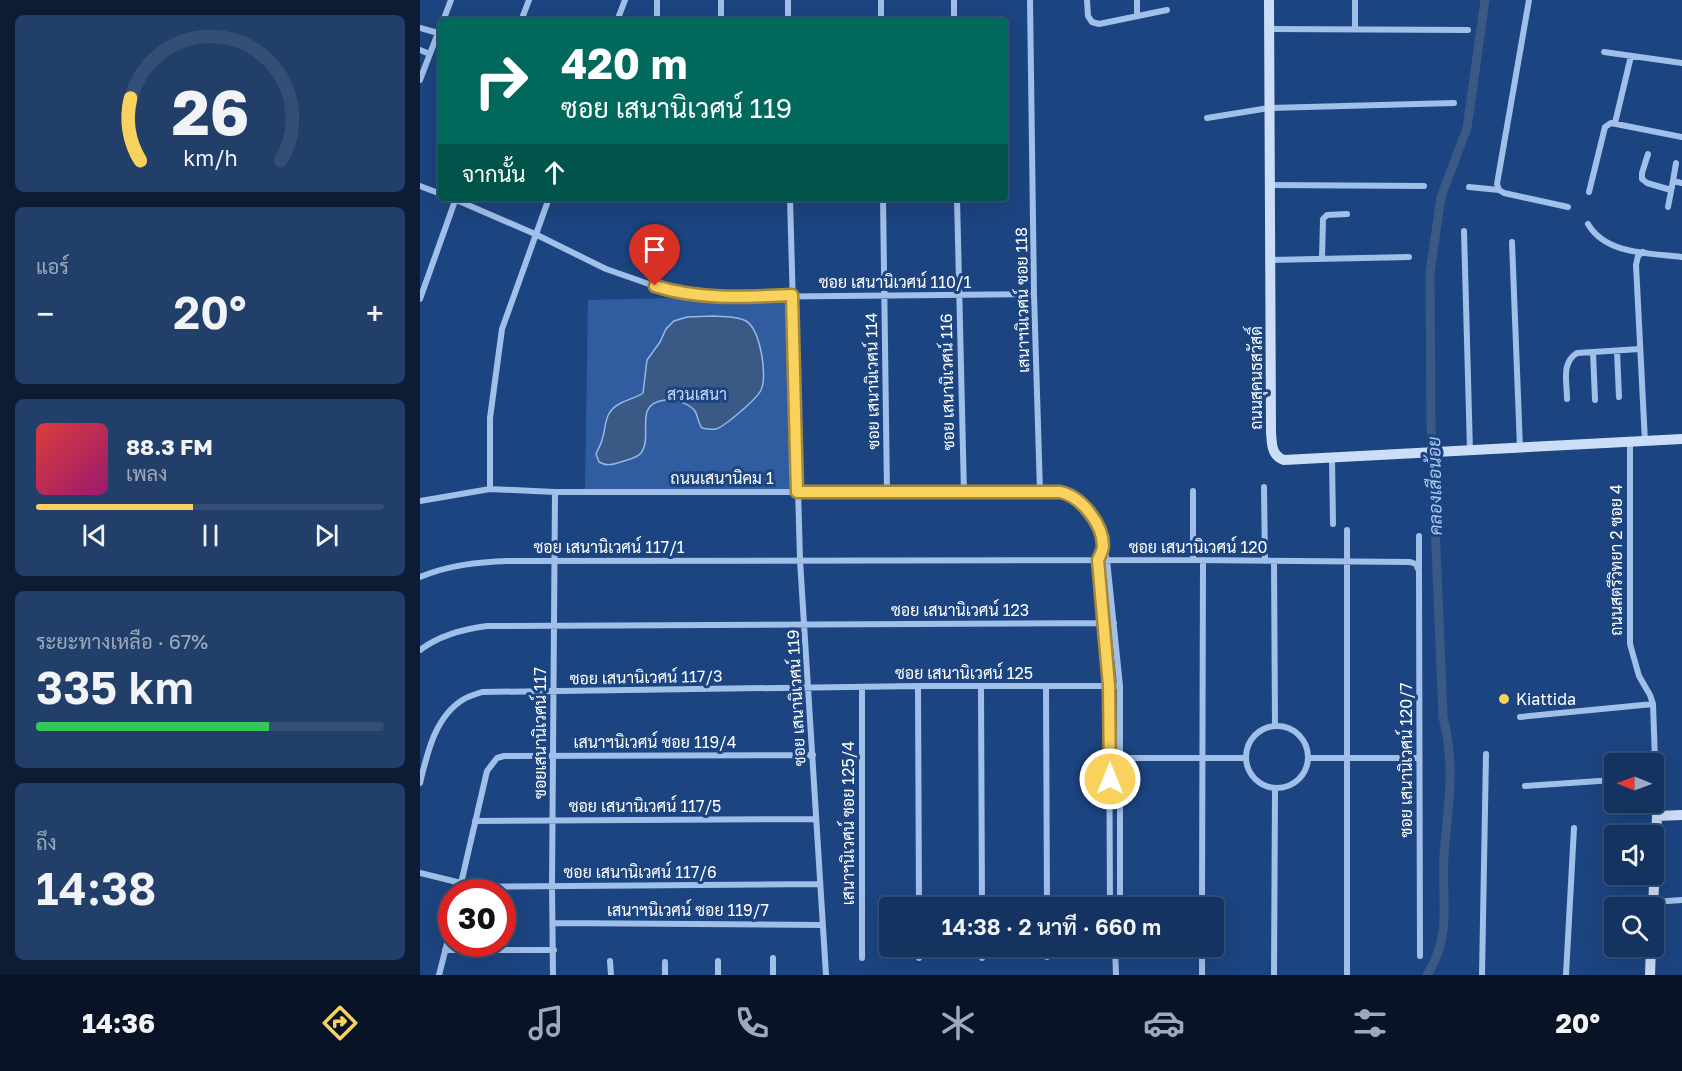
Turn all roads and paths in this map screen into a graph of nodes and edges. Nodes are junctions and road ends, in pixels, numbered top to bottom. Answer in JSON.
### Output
{"nodes":[{"id":1,"x":451,"y":0,"type":"edge"},
{"id":2,"x":529,"y":0,"type":"edge"},
{"id":3,"x":625,"y":0,"type":"edge"},
{"id":4,"x":657,"y":0,"type":"edge"},
{"id":5,"x":721,"y":0,"type":"edge"},
{"id":6,"x":788,"y":0,"type":"edge"},
{"id":7,"x":881,"y":0,"type":"edge"},
{"id":8,"x":954,"y":0,"type":"edge"},
{"id":9,"x":1030,"y":0,"type":"edge"},
{"id":10,"x":1087,"y":0,"type":"edge"},
{"id":11,"x":1137,"y":0,"type":"edge"},
{"id":12,"x":1269,"y":0,"type":"edge"},
{"id":13,"x":1355,"y":0,"type":"edge"},
{"id":14,"x":1529,"y":0,"type":"edge"},
{"id":15,"x":1167,"y":10,"type":"dead end"},
{"id":16,"x":1137,"y":16,"type":"junction"},
{"id":17,"x":444,"y":18,"type":"edge"},
{"id":18,"x":522,"y":18,"type":"edge"},
{"id":19,"x":618,"y":18,"type":"edge"},
{"id":20,"x":657,"y":18,"type":"edge"},
{"id":21,"x":721,"y":18,"type":"edge"},
{"id":22,"x":788,"y":18,"type":"edge"},
{"id":23,"x":881,"y":18,"type":"edge"},
{"id":24,"x":954,"y":18,"type":"edge"},
{"id":25,"x":420,"y":28,"type":"edge"},
{"id":26,"x":1269,"y":29,"type":"junction"},
{"id":27,"x":1355,"y":29,"type":"junction"},
{"id":28,"x":1468,"y":30,"type":"dead end"},
{"id":29,"x":438,"y":33,"type":"joint"},
{"id":30,"x":420,"y":50,"type":"edge"},
{"id":31,"x":1604,"y":52,"type":"dead end"},
{"id":32,"x":430,"y":54,"type":"junction"},
{"id":33,"x":1631,"y":56,"type":"junction"},
{"id":34,"x":1682,"y":63,"type":"edge"},
{"id":35,"x":420,"y":80,"type":"edge"},
{"id":36,"x":1454,"y":102,"type":"dead end"},
{"id":37,"x":1269,"y":108,"type":"junction"},
{"id":38,"x":1207,"y":118,"type":"dead end"},
{"id":39,"x":1616,"y":123,"type":"junction"},
{"id":40,"x":1682,"y":138,"type":"edge"},
{"id":41,"x":1648,"y":154,"type":"dead end"},
{"id":42,"x":1676,"y":163,"type":"dead end"},
{"id":43,"x":1673,"y":181,"type":"junction"},
{"id":44,"x":1682,"y":183,"type":"edge"},
{"id":45,"x":1270,"y":185,"type":"junction"},
{"id":46,"x":420,"y":186,"type":"edge"},
{"id":47,"x":1424,"y":186,"type":"dead end"},
{"id":48,"x":1469,"y":187,"type":"dead end"},
{"id":49,"x":1499,"y":190,"type":"junction"},
{"id":50,"x":1671,"y":190,"type":"junction"},
{"id":51,"x":1589,"y":192,"type":"dead end"},
{"id":52,"x":438,"y":193,"type":"edge"},
{"id":53,"x":454,"y":201,"type":"edge"},
{"id":54,"x":462,"y":201,"type":"edge"},
{"id":55,"x":548,"y":201,"type":"edge"},
{"id":56,"x":790,"y":201,"type":"edge"},
{"id":57,"x":883,"y":201,"type":"edge"},
{"id":58,"x":957,"y":201,"type":"edge"},
{"id":59,"x":1568,"y":207,"type":"dead end"},
{"id":60,"x":1668,"y":207,"type":"dead end"},
{"id":61,"x":1347,"y":214,"type":"dead end"},
{"id":62,"x":1588,"y":224,"type":"dead end"},
{"id":63,"x":1464,"y":231,"type":"dead end"},
{"id":64,"x":535,"y":234,"type":"junction"},
{"id":65,"x":1512,"y":242,"type":"dead end"},
{"id":66,"x":1644,"y":252,"type":"junction"},
{"id":67,"x":1682,"y":256,"type":"edge"},
{"id":68,"x":1409,"y":257,"type":"dead end"},
{"id":69,"x":1322,"y":258,"type":"junction"},
{"id":70,"x":1270,"y":260,"type":"junction"},
{"id":71,"x":1034,"y":294,"type":"junction"},
{"id":72,"x":792,"y":295,"type":"junction"},
{"id":73,"x":959,"y":295,"type":"junction"},
{"id":74,"x":885,"y":296,"type":"junction"},
{"id":75,"x":420,"y":299,"type":"edge"},
{"id":76,"x":1640,"y":349,"type":"junction"},
{"id":77,"x":1617,"y":351,"type":"junction"},
{"id":78,"x":1593,"y":352,"type":"junction"},
{"id":79,"x":1619,"y":397,"type":"dead end"},
{"id":80,"x":1568,"y":399,"type":"dead end"},
{"id":81,"x":1596,"y":400,"type":"dead end"},
{"id":82,"x":1682,"y":439,"type":"edge"},
{"id":83,"x":1645,"y":442,"type":"junction"},
{"id":84,"x":1630,"y":443,"type":"junction"},
{"id":85,"x":1520,"y":448,"type":"junction"},
{"id":86,"x":1470,"y":451,"type":"junction"},
{"id":87,"x":1332,"y":458,"type":"junction"},
{"id":88,"x":1264,"y":487,"type":"dead end"},
{"id":89,"x":490,"y":489,"type":"junction"},
{"id":90,"x":1193,"y":491,"type":"dead end"},
{"id":91,"x":555,"y":492,"type":"junction"},
{"id":92,"x":797,"y":492,"type":"junction"},
{"id":93,"x":887,"y":492,"type":"junction"},
{"id":94,"x":1041,"y":492,"type":"junction"},
{"id":95,"x":964,"y":493,"type":"junction"},
{"id":96,"x":420,"y":501,"type":"edge"},
{"id":97,"x":1333,"y":524,"type":"dead end"},
{"id":98,"x":1347,"y":530,"type":"dead end"},
{"id":99,"x":1419,"y":536,"type":"dead end"},
{"id":100,"x":1103,"y":546,"type":"junction"},
{"id":101,"x":800,"y":560,"type":"junction"},
{"id":102,"x":1098,"y":560,"type":"junction"},
{"id":103,"x":1107,"y":560,"type":"junction"},
{"id":104,"x":1193,"y":560,"type":"junction"},
{"id":105,"x":1203,"y":560,"type":"junction"},
{"id":106,"x":555,"y":561,"type":"junction"},
{"id":107,"x":1265,"y":561,"type":"junction"},
{"id":108,"x":1274,"y":561,"type":"junction"},
{"id":109,"x":1347,"y":562,"type":"junction"},
{"id":110,"x":1416,"y":564,"type":"joint"},
{"id":111,"x":1419,"y":572,"type":"junction"},
{"id":112,"x":420,"y":577,"type":"edge"},
{"id":113,"x":1114,"y":622,"type":"junction"},
{"id":114,"x":1104,"y":623,"type":"junction"},
{"id":115,"x":805,"y":624,"type":"junction"},
{"id":116,"x":555,"y":626,"type":"junction"},
{"id":117,"x":420,"y":650,"type":"edge"},
{"id":118,"x":918,"y":686,"type":"junction"},
{"id":119,"x":981,"y":686,"type":"junction"},
{"id":120,"x":1109,"y":686,"type":"junction"},
{"id":121,"x":1120,"y":686,"type":"junction"},
{"id":122,"x":861,"y":687,"type":"junction"},
{"id":123,"x":1046,"y":687,"type":"junction"},
{"id":124,"x":809,"y":688,"type":"junction"},
{"id":125,"x":553,"y":691,"type":"junction"},
{"id":126,"x":1653,"y":704,"type":"junction"},
{"id":127,"x":1520,"y":717,"type":"dead end"},
{"id":128,"x":1275,"y":726,"type":"junction"},
{"id":129,"x":1654,"y":753,"type":"edge"},
{"id":130,"x":813,"y":754,"type":"junction"},
{"id":131,"x":1486,"y":754,"type":"dead end"},
{"id":132,"x":554,"y":756,"type":"junction"},
{"id":133,"x":1202,"y":757,"type":"junction"},
{"id":134,"x":1110,"y":758,"type":"junction"},
{"id":135,"x":1120,"y":758,"type":"junction"},
{"id":136,"x":1246,"y":758,"type":"junction"},
{"id":137,"x":1308,"y":758,"type":"junction"},
{"id":138,"x":1347,"y":758,"type":"junction"},
{"id":139,"x":1419,"y":758,"type":"junction"},
{"id":140,"x":1604,"y":781,"type":"edge"},
{"id":141,"x":420,"y":783,"type":"edge"},
{"id":142,"x":1525,"y":786,"type":"dead end"},
{"id":143,"x":1275,"y":789,"type":"junction"},
{"id":144,"x":1657,"y":813,"type":"edge"},
{"id":145,"x":1682,"y":815,"type":"edge"},
{"id":146,"x":1657,"y":816,"type":"junction"},
{"id":147,"x":816,"y":819,"type":"junction"},
{"id":148,"x":554,"y":820,"type":"junction"},
{"id":149,"x":475,"y":821,"type":"junction"},
{"id":150,"x":1574,"y":828,"type":"dead end"},
{"id":151,"x":420,"y":873,"type":"edge"},
{"id":152,"x":462,"y":879,"type":"edge"},
{"id":153,"x":438,"y":880,"type":"edge"},
{"id":154,"x":819,"y":884,"type":"junction"},
{"id":155,"x":552,"y":886,"type":"junction"},
{"id":156,"x":516,"y":887,"type":"edge"},
{"id":157,"x":919,"y":897,"type":"edge"},
{"id":158,"x":982,"y":897,"type":"edge"},
{"id":159,"x":1047,"y":897,"type":"edge"},
{"id":160,"x":1110,"y":897,"type":"edge"},
{"id":161,"x":1120,"y":897,"type":"edge"},
{"id":162,"x":1202,"y":897,"type":"edge"},
{"id":163,"x":1653,"y":897,"type":"edge"},
{"id":164,"x":1682,"y":900,"type":"edge"},
{"id":165,"x":1664,"y":903,"type":"edge"},
{"id":166,"x":553,"y":923,"type":"junction"},
{"id":167,"x":822,"y":925,"type":"junction"},
{"id":168,"x":516,"y":950,"type":"edge"},
{"id":169,"x":554,"y":950,"type":"junction"},
{"id":170,"x":1419,"y":956,"type":"dead end"},
{"id":171,"x":443,"y":957,"type":"edge"},
{"id":172,"x":1115,"y":957,"type":"edge"},
{"id":173,"x":1202,"y":957,"type":"edge"},
{"id":174,"x":1651,"y":957,"type":"edge"},
{"id":175,"x":773,"y":958,"type":"dead end"},
{"id":176,"x":862,"y":958,"type":"dead end"},
{"id":177,"x":610,"y":961,"type":"dead end"},
{"id":178,"x":718,"y":961,"type":"dead end"},
{"id":179,"x":665,"y":962,"type":"dead end"},
{"id":180,"x":439,"y":975,"type":"edge"},
{"id":181,"x":554,"y":975,"type":"edge"},
{"id":182,"x":611,"y":975,"type":"edge"},
{"id":183,"x":665,"y":975,"type":"edge"},
{"id":184,"x":718,"y":975,"type":"edge"},
{"id":185,"x":773,"y":975,"type":"edge"},
{"id":186,"x":826,"y":975,"type":"edge"},
{"id":187,"x":1116,"y":975,"type":"edge"},
{"id":188,"x":1202,"y":975,"type":"edge"},
{"id":189,"x":1274,"y":975,"type":"edge"},
{"id":190,"x":1347,"y":975,"type":"edge"},
{"id":191,"x":1482,"y":975,"type":"edge"},
{"id":192,"x":1566,"y":975,"type":"edge"},
{"id":193,"x":1650,"y":975,"type":"edge"}],
"edges":[{"from":1,"to":17,"type":"street"},
{"from":2,"to":18,"type":"street"},
{"from":3,"to":19,"type":"street"},
{"from":4,"to":20,"type":"street"},
{"from":5,"to":21,"type":"street"},
{"from":6,"to":22,"type":"street"},
{"from":7,"to":23,"type":"street"},
{"from":8,"to":24,"type":"street"},
{"from":9,"to":71,"type":"street","name":"เสนาฯนิเวศน์ ซอย 118"},
{"from":10,"to":16,"type":"street"},
{"from":11,"to":16,"type":"street"},
{"from":12,"to":26,"type":"main road","name":"ถนนสุคนธสวัสดิ์"},
{"from":13,"to":27,"type":"street"},
{"from":14,"to":49,"type":"street"},
{"from":15,"to":16,"type":"street"},
{"from":25,"to":29,"type":"street"},
{"from":26,"to":27,"type":"street"},
{"from":26,"to":37,"type":"main road","name":"ถนนสุคนธสวัสดิ์"},
{"from":27,"to":28,"type":"street"},
{"from":29,"to":32,"type":"street"},
{"from":30,"to":32,"type":"street"},
{"from":31,"to":33,"type":"street"},
{"from":32,"to":35,"type":"street"},
{"from":33,"to":34,"type":"street"},
{"from":33,"to":39,"type":"street"},
{"from":36,"to":37,"type":"street"},
{"from":37,"to":38,"type":"street"},
{"from":37,"to":45,"type":"main road","name":"ถนนสุคนธสวัสดิ์"},
{"from":39,"to":40,"type":"street"},
{"from":39,"to":51,"type":"street"},
{"from":41,"to":50,"type":"street"},
{"from":42,"to":43,"type":"street"},
{"from":43,"to":44,"type":"street"},
{"from":43,"to":50,"type":"street"},
{"from":45,"to":47,"type":"street"},
{"from":45,"to":70,"type":"main road","name":"ถนนสุคนธสวัสดิ์"},
{"from":46,"to":52,"type":"street"},
{"from":48,"to":49,"type":"street"},
{"from":49,"to":59,"type":"street"},
{"from":50,"to":60,"type":"street"},
{"from":53,"to":75,"type":"street"},
{"from":54,"to":64,"type":"street","name":"ซอย เสนานิเวศน์ 110/1"},
{"from":55,"to":64,"type":"street"},
{"from":56,"to":72,"type":"street","name":"ซอย เสนานิเวศน์ 119"},
{"from":57,"to":74,"type":"street","name":"ซอย เสนานิเวศน์ 114"},
{"from":58,"to":73,"type":"street","name":"ซอย เสนานิเวศน์ 116"},
{"from":61,"to":69,"type":"street"},
{"from":62,"to":66,"type":"street"},
{"from":63,"to":86,"type":"street"},
{"from":64,"to":72,"type":"street","name":"ซอย เสนานิเวศน์ 110/1"},
{"from":64,"to":89,"type":"street"},
{"from":65,"to":85,"type":"street"},
{"from":66,"to":67,"type":"street"},
{"from":66,"to":76,"type":"street"},
{"from":68,"to":69,"type":"street"},
{"from":69,"to":70,"type":"street"},
{"from":70,"to":87,"type":"main road","name":"ถนนสุคนธสวัสดิ์"},
{"from":71,"to":73,"type":"street","name":"ซอย เสนานิเวศน์ 110/1"},
{"from":71,"to":94,"type":"street","name":"เสนาฯนิเวศน์ ซอย 118"},
{"from":72,"to":74,"type":"street","name":"ซอย เสนานิเวศน์ 110/1"},
{"from":72,"to":92,"type":"street","name":"ซอย เสนานิเวศน์ 119"},
{"from":73,"to":74,"type":"street","name":"ซอย เสนานิเวศน์ 110/1"},
{"from":73,"to":95,"type":"street","name":"ซอย เสนานิเวศน์ 116"},
{"from":74,"to":93,"type":"street","name":"ซอย เสนานิเวศน์ 114"},
{"from":76,"to":77,"type":"street"},
{"from":76,"to":83,"type":"street"},
{"from":77,"to":78,"type":"street"},
{"from":77,"to":79,"type":"street"},
{"from":78,"to":80,"type":"street"},
{"from":78,"to":81,"type":"street"},
{"from":82,"to":83,"type":"main road","name":"ถนนสุคนธสวัสดิ์"},
{"from":83,"to":84,"type":"main road","name":"ถนนสุคนธสวัสดิ์"},
{"from":84,"to":85,"type":"main road","name":"ถนนสุคนธสวัสดิ์"},
{"from":84,"to":126,"type":"street","name":"ถนนสตรีวิทยา 2 ซอย 4"},
{"from":85,"to":86,"type":"main road","name":"ถนนสุคนธสวัสดิ์"},
{"from":86,"to":87,"type":"main road","name":"ถนนสุคนธสวัสดิ์"},
{"from":87,"to":97,"type":"street"},
{"from":88,"to":107,"type":"street"},
{"from":89,"to":91,"type":"street","name":"ถนนเสนานิคม 1"},
{"from":89,"to":96,"type":"street","name":"ถนนเสนานิคม 1"},
{"from":90,"to":104,"type":"street"},
{"from":91,"to":92,"type":"street","name":"ถนนเสนานิคม 1"},
{"from":91,"to":106,"type":"street","name":"ซอยเสนานิเวศน์ 117"},
{"from":92,"to":93,"type":"street","name":"ถนนเสนานิคม 1"},
{"from":92,"to":101,"type":"street","name":"ซอย เสนานิเวศน์ 119"},
{"from":93,"to":95,"type":"street","name":"ถนนเสนานิคม 1"},
{"from":94,"to":95,"type":"street","name":"ถนนเสนานิคม 1"},
{"from":94,"to":100,"type":"street","name":"ถนนเสนานิคม 1"},
{"from":98,"to":109,"type":"street"},
{"from":99,"to":111,"type":"street"},
{"from":100,"to":102,"type":"street"},
{"from":100,"to":103,"type":"street","name":"ถนนเสนานิคม 1"},
{"from":101,"to":102,"type":"street","name":"ซอย เสนานิเวศน์ 120"},
{"from":101,"to":106,"type":"street","name":"ซอย เสนานิเวศน์ 117/1"},
{"from":101,"to":115,"type":"street","name":"ซอย เสนานิเวศน์ 119"},
{"from":102,"to":103,"type":"street","name":"ซอย เสนานิเวศน์ 120"},
{"from":102,"to":114,"type":"street"},
{"from":103,"to":104,"type":"street","name":"ซอย เสนานิเวศน์ 120"},
{"from":103,"to":113,"type":"street","name":"ถนนเสนานิคม 1"},
{"from":104,"to":105,"type":"street","name":"ซอย เสนานิเวศน์ 120"},
{"from":105,"to":107,"type":"street","name":"ซอย เสนานิเวศน์ 120"},
{"from":105,"to":133,"type":"street"},
{"from":106,"to":112,"type":"street","name":"ซอย เสนานิเวศน์ 117/1"},
{"from":106,"to":116,"type":"street","name":"ซอยเสนานิเวศน์ 117"},
{"from":107,"to":108,"type":"street","name":"ซอย เสนานิเวศน์ 120"},
{"from":108,"to":109,"type":"street","name":"ซอย เสนานิเวศน์ 120"},
{"from":108,"to":128,"type":"street"},
{"from":109,"to":110,"type":"street","name":"ซอย เสนานิเวศน์ 120"},
{"from":109,"to":138,"type":"street"},
{"from":110,"to":111,"type":"street","name":"ซอย เสนานิเวศน์ 120/7"},
{"from":111,"to":139,"type":"street","name":"ซอย เสนานิเวศน์ 120/7"},
{"from":113,"to":114,"type":"street","name":"ซอย เสนานิเวศน์ 123"},
{"from":113,"to":121,"type":"street","name":"ถนนเสนานิคม 1"},
{"from":114,"to":115,"type":"street","name":"ซอย เสนานิเวศน์ 123"},
{"from":114,"to":120,"type":"street"},
{"from":115,"to":116,"type":"street","name":"ซอย เสนานิเวศน์ 123"},
{"from":115,"to":124,"type":"street","name":"ซอย เสนานิเวศน์ 119"},
{"from":116,"to":117,"type":"street","name":"ซอย เสนานิเวศน์ 123"},
{"from":116,"to":125,"type":"street","name":"ซอยเสนานิเวศน์ 117"},
{"from":118,"to":119,"type":"street","name":"ซอย เสนานิเวศน์ 125"},
{"from":118,"to":122,"type":"street","name":"ซอย เสนานิเวศน์ 125"},
{"from":118,"to":157,"type":"street"},
{"from":119,"to":123,"type":"street","name":"ซอย เสนานิเวศน์ 125"},
{"from":119,"to":158,"type":"street"},
{"from":120,"to":121,"type":"street","name":"ซอย เสนานิเวศน์ 125"},
{"from":120,"to":123,"type":"street","name":"ซอย เสนานิเวศน์ 125"},
{"from":120,"to":134,"type":"street"},
{"from":121,"to":135,"type":"street","name":"ถนนเสนานิคม 1"},
{"from":122,"to":124,"type":"street","name":"ซอย เสนานิเวศน์ 125"},
{"from":122,"to":176,"type":"street","name":"เสนาฯนิเวศน์ ซอย 125/4"},
{"from":123,"to":159,"type":"street"},
{"from":124,"to":125,"type":"street","name":"ซอย เสนานิเวศน์ 117/3"},
{"from":124,"to":130,"type":"street","name":"ซอย เสนานิเวศน์ 119"},
{"from":125,"to":132,"type":"street","name":"ซอยเสนานิเวศน์ 117"},
{"from":125,"to":141,"type":"street","name":"ซอย เสนานิเวศน์ 117/3"},
{"from":126,"to":127,"type":"street"},
{"from":126,"to":129,"type":"street","name":"ถนนสตรีวิทยา 2 ซอย 4"},
{"from":128,"to":136,"type":"street"},
{"from":128,"to":137,"type":"street"},
{"from":130,"to":132,"type":"street","name":"เสนาฯนิเวศน์ ซอย 119/4"},
{"from":130,"to":147,"type":"street","name":"ซอย เสนานิเวศน์ 119"},
{"from":131,"to":191,"type":"street"},
{"from":132,"to":148,"type":"street","name":"ซอยเสนานิเวศน์ 117"},
{"from":132,"to":149,"type":"street","name":"เสนาฯนิเวศน์ ซอย 119/4"},
{"from":133,"to":135,"type":"street"},
{"from":133,"to":136,"type":"street"},
{"from":133,"to":162,"type":"street"},
{"from":134,"to":135,"type":"street"},
{"from":134,"to":160,"type":"street"},
{"from":135,"to":161,"type":"street","name":"ถนนเสนานิคม 1"},
{"from":136,"to":143,"type":"street"},
{"from":137,"to":138,"type":"street"},
{"from":137,"to":143,"type":"street"},
{"from":138,"to":139,"type":"street"},
{"from":138,"to":190,"type":"street"},
{"from":139,"to":170,"type":"street","name":"ซอย เสนานิเวศน์ 120/7"},
{"from":140,"to":142,"type":"street"},
{"from":143,"to":189,"type":"street"},
{"from":144,"to":146,"type":"street","name":"ถนนสตรีวิทยา 2 ซอย 4"},
{"from":145,"to":146,"type":"main road"},
{"from":146,"to":163,"type":"main road"},
{"from":147,"to":148,"type":"street","name":"ซอย เสนานิเวศน์ 117/5"},
{"from":147,"to":154,"type":"street","name":"ซอย เสนานิเวศน์ 119"},
{"from":148,"to":149,"type":"street","name":"ซอย เสนานิเวศน์ 117/5"},
{"from":148,"to":155,"type":"street","name":"ซอยเสนานิเวศน์ 117"},
{"from":149,"to":152,"type":"street"},
{"from":150,"to":192,"type":"street"},
{"from":151,"to":153,"type":"street","name":"ซอย เสนานิเวศน์ 117/6"},
{"from":154,"to":155,"type":"street","name":"ซอย เสนานิเวศน์ 117/6"},
{"from":154,"to":167,"type":"street","name":"ซอย เสนานิเวศน์ 119"},
{"from":155,"to":156,"type":"street","name":"ซอย เสนานิเวศน์ 117/6"},
{"from":155,"to":166,"type":"street","name":"ซอยเสนานิเวศน์ 117"},
{"from":164,"to":165,"type":"street"},
{"from":166,"to":167,"type":"street","name":"เสนาฯนิเวศน์ ซอย 119/7"},
{"from":166,"to":169,"type":"street","name":"ซอยเสนานิเวศน์ 117"},
{"from":167,"to":186,"type":"street","name":"ซอย เสนานิเวศน์ 119"},
{"from":168,"to":169,"type":"street"},
{"from":169,"to":181,"type":"street","name":"ซอยเสนานิเวศน์ 117"},
{"from":171,"to":180,"type":"street"},
{"from":172,"to":187,"type":"street"},
{"from":173,"to":188,"type":"street"},
{"from":174,"to":193,"type":"main road"},
{"from":175,"to":185,"type":"street"},
{"from":177,"to":182,"type":"street"},
{"from":178,"to":184,"type":"street"},
{"from":179,"to":183,"type":"street"}]}
